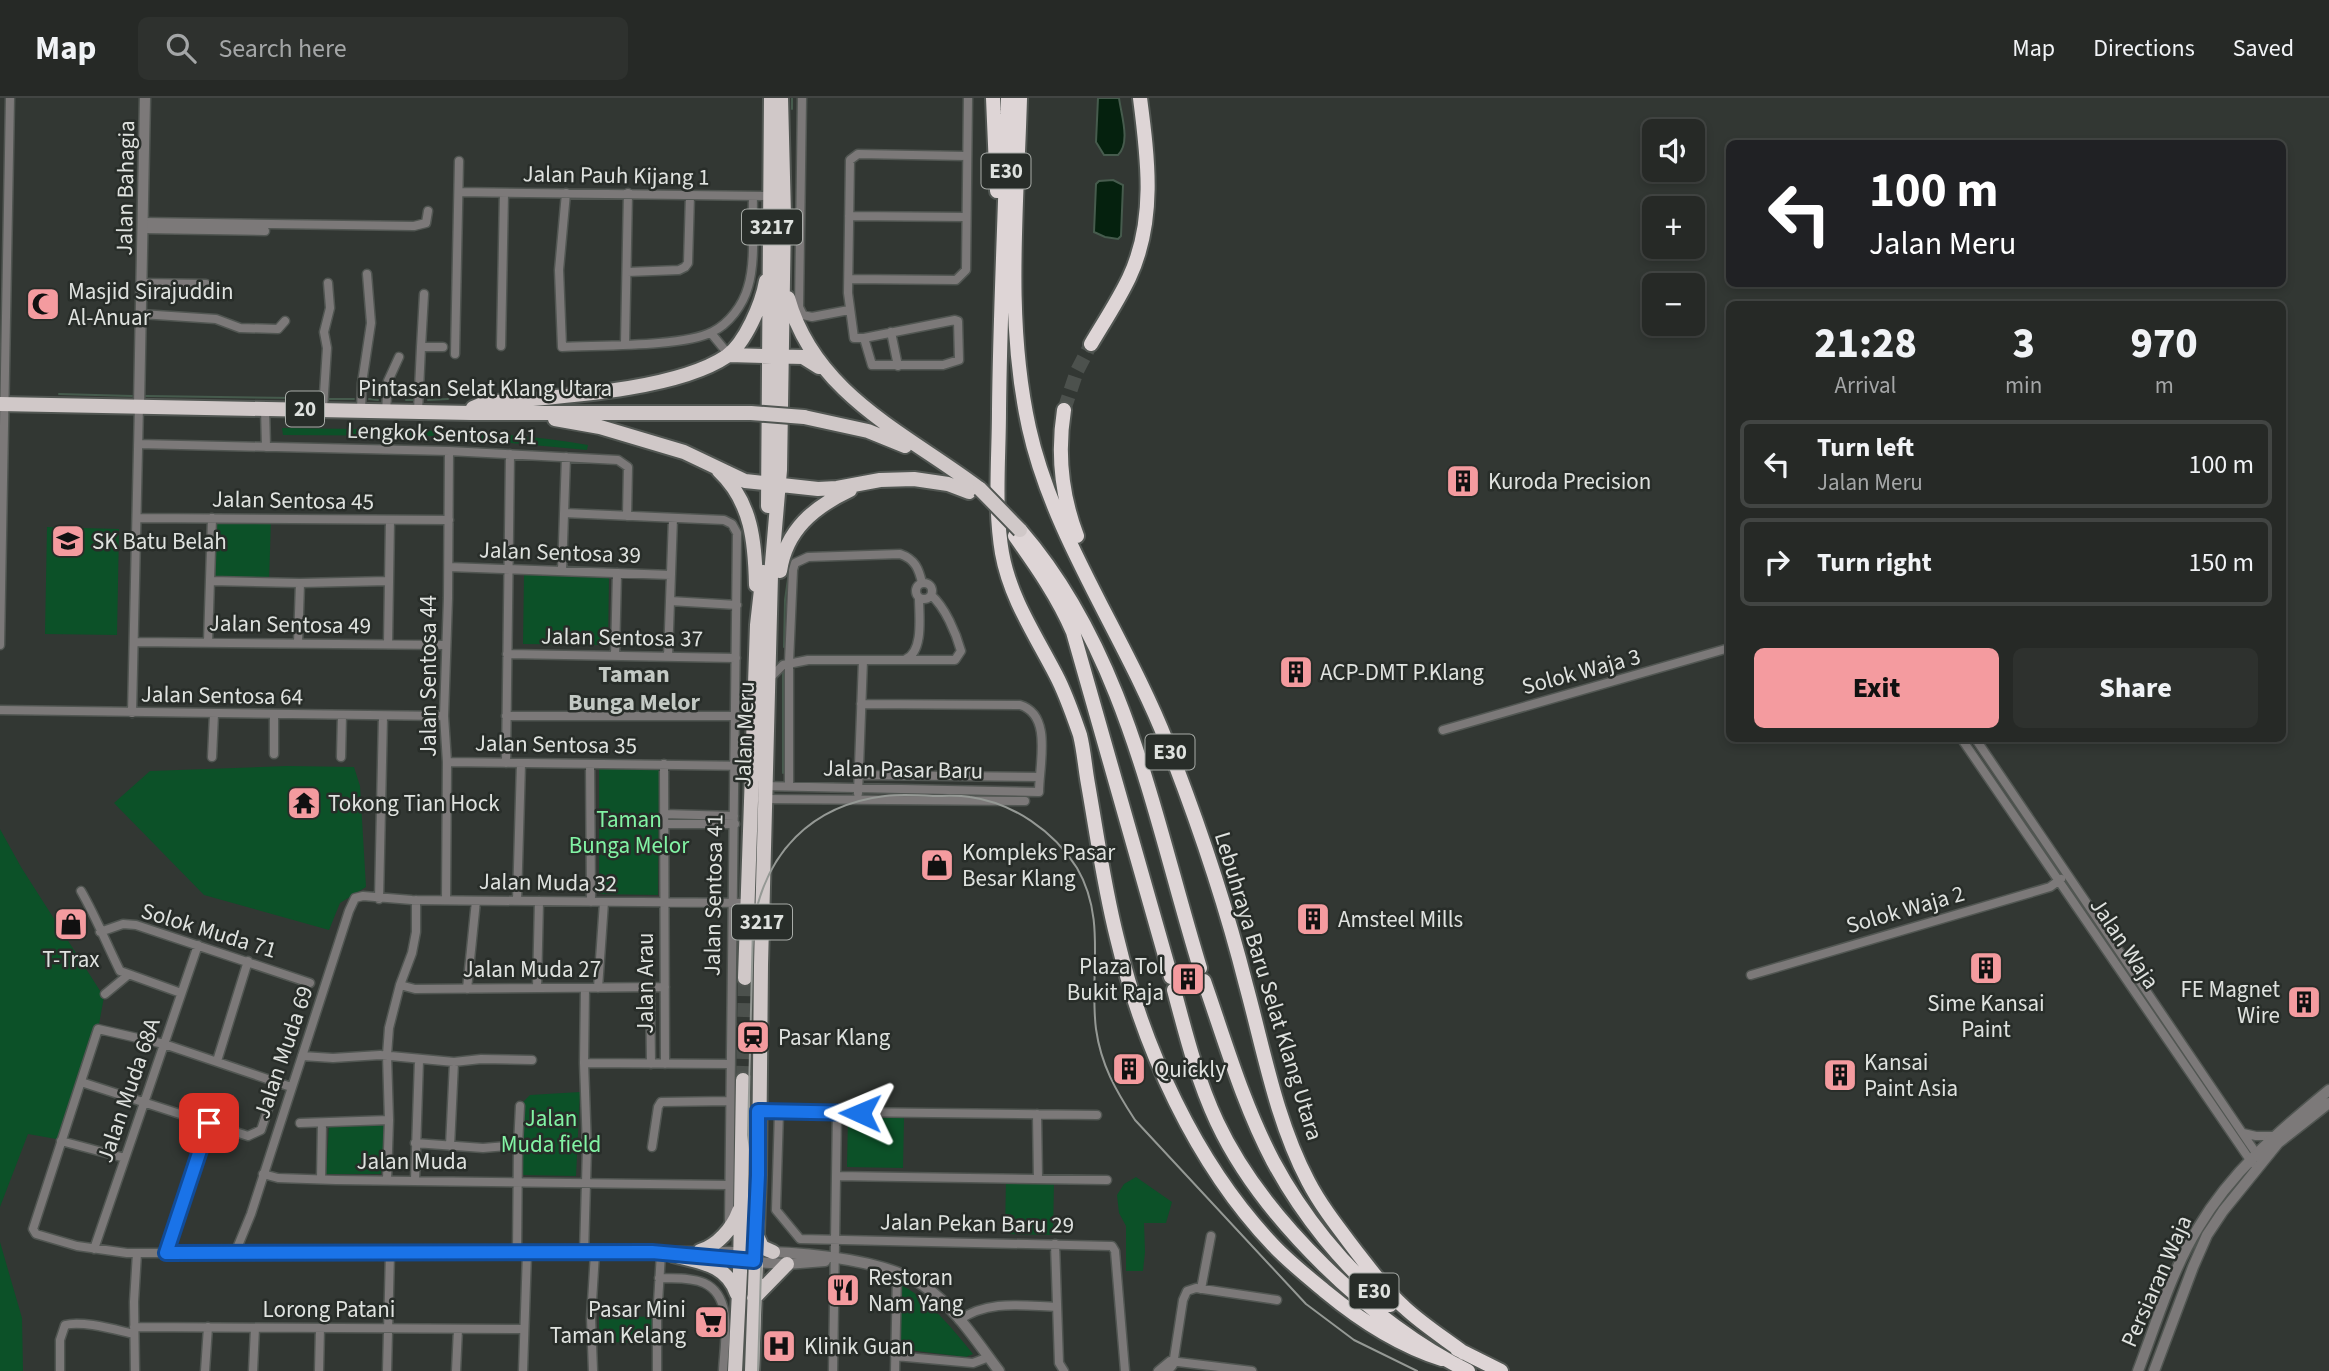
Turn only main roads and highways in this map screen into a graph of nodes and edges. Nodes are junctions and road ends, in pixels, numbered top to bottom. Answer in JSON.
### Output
{"nodes":[{"id":1,"x":771,"y":98,"type":"edge"},
{"id":2,"x":781,"y":98,"type":"edge"},
{"id":3,"x":993,"y":98,"type":"edge"},
{"id":4,"x":1008,"y":98,"type":"edge"},
{"id":5,"x":1020,"y":98,"type":"edge"},
{"id":6,"x":1140,"y":98,"type":"edge"},
{"id":7,"x":1003,"y":244,"type":"junction"},
{"id":8,"x":772,"y":247,"type":"junction"},
{"id":9,"x":783,"y":272,"type":"junction"},
{"id":10,"x":1091,"y":344,"type":"tunnel mouth"},
{"id":11,"x":729,"y":355,"type":"junction"},
{"id":12,"x":776,"y":357,"type":"junction"},
{"id":13,"x":841,"y":386,"type":"junction"},
{"id":14,"x":2,"y":404,"type":"edge"},
{"id":15,"x":1064,"y":410,"type":"tunnel mouth"},
{"id":16,"x":471,"y":412,"type":"junction"},
{"id":17,"x":895,"y":442,"type":"junction"},
{"id":18,"x":712,"y":464,"type":"junction"},
{"id":19,"x":959,"y":473,"type":"junction"},
{"id":20,"x":867,"y":482,"type":"junction"},
{"id":21,"x":774,"y":484,"type":"junction"},
{"id":22,"x":975,"y":492,"type":"junction"},
{"id":23,"x":1017,"y":533,"type":"junction"},
{"id":24,"x":1110,"y":620,"type":"junction"},
{"id":25,"x":757,"y":625,"type":"junction"},
{"id":26,"x":769,"y":638,"type":"junction"},
{"id":27,"x":758,"y":792,"type":"junction"},
{"id":28,"x":745,"y":978,"type":"tunnel mouth"},
{"id":29,"x":743,"y":1080,"type":"tunnel mouth"},
{"id":30,"x":740,"y":1206,"type":"junction"},
{"id":31,"x":756,"y":1232,"type":"junction"},
{"id":32,"x":700,"y":1251,"type":"road end"},
{"id":33,"x":773,"y":1252,"type":"road end"},
{"id":34,"x":667,"y":1254,"type":"road end"},
{"id":35,"x":747,"y":1256,"type":"junction"},
{"id":36,"x":787,"y":1264,"type":"road end"},
{"id":37,"x":754,"y":1298,"type":"junction"},
{"id":38,"x":737,"y":1330,"type":"junction"},
{"id":39,"x":1464,"y":1353,"type":"junction"},
{"id":40,"x":1442,"y":1359,"type":"junction"},
{"id":41,"x":735,"y":1371,"type":"edge"},
{"id":42,"x":752,"y":1371,"type":"edge"},
{"id":43,"x":1468,"y":1371,"type":"edge"},
{"id":44,"x":1501,"y":1371,"type":"edge"}],
"edges":[{"from":1,"to":8,"type":"highway","name":"Jalan Meru","number":"3217"},
{"from":2,"to":9,"type":"highway","name":"Jalan Meru","number":"3217"},
{"from":3,"to":7,"type":"highway"},
{"from":4,"to":7,"type":"highway","number":"E30"},
{"from":5,"to":24,"type":"highway","name":"Lebuhraya Baru Selat Klang Utara","number":"E30"},
{"from":6,"to":10,"type":"highway"},
{"from":7,"to":40,"type":"highway","number":"E30"},
{"from":8,"to":11,"type":"highway"},
{"from":8,"to":12,"type":"highway","name":"Jalan Meru","number":"3217"},
{"from":9,"to":12,"type":"highway","name":"Jalan Meru","number":"3217"},
{"from":9,"to":13,"type":"highway"},
{"from":11,"to":12,"type":"highway"},
{"from":11,"to":16,"type":"highway"},
{"from":12,"to":13,"type":"highway"},
{"from":12,"to":21,"type":"highway","name":"Jalan Meru","number":"3217"},
{"from":13,"to":19,"type":"highway"},
{"from":14,"to":16,"type":"highway","name":"Pintasan Selat Klang Utara","number":"20"},
{"from":15,"to":24,"type":"highway"},
{"from":16,"to":17,"type":"highway","name":"Pintasan Selat Klang Utara","number":"20","bridge":true},
{"from":16,"to":18,"type":"highway"},
{"from":17,"to":19,"type":"highway","name":"Pintasan Selat Klang Utara","number":"20"},
{"from":17,"to":22,"type":"highway","number":"20"},
{"from":18,"to":21,"type":"highway"},
{"from":18,"to":25,"type":"highway"},
{"from":19,"to":22,"type":"highway","number":"20"},
{"from":20,"to":21,"type":"highway"},
{"from":20,"to":22,"type":"highway"},
{"from":20,"to":26,"type":"highway"},
{"from":21,"to":25,"type":"highway","name":"Jalan Meru","number":"3217"},
{"from":21,"to":26,"type":"highway","name":"Jalan Meru","number":"3217"},
{"from":22,"to":23,"type":"highway","number":"20"},
{"from":23,"to":39,"type":"highway","name":"Lebuhraya Baru Selat Klang Utara","number":"E30"},
{"from":23,"to":40,"type":"highway","number":"E30"},
{"from":24,"to":39,"type":"highway","name":"Lebuhraya Baru Selat Klang Utara","number":"E30"},
{"from":25,"to":27,"type":"highway","name":"Jalan Meru","number":"3217"},
{"from":26,"to":27,"type":"highway","name":"Jalan Meru","number":"3217"},
{"from":27,"to":28,"type":"highway","name":"Jalan Meru","number":"3217"},
{"from":27,"to":31,"type":"highway","name":"Jalan Meru","number":"3217"},
{"from":29,"to":30,"type":"highway","name":"Jalan Meru","number":"3217"},
{"from":30,"to":32,"type":"highway"},
{"from":30,"to":35,"type":"highway","name":"Jalan Meru","number":"3217"},
{"from":31,"to":33,"type":"highway"},
{"from":31,"to":35,"type":"highway","name":"Jalan Meru","number":"3217"},
{"from":34,"to":38,"type":"highway"},
{"from":35,"to":37,"type":"highway","name":"Jalan Meru","number":"3217"},
{"from":35,"to":38,"type":"highway","name":"Jalan Meru","number":"3217"},
{"from":36,"to":37,"type":"highway"},
{"from":37,"to":42,"type":"highway","name":"Jalan Meru","number":"3217"},
{"from":38,"to":41,"type":"highway","name":"Jalan Meru","number":"3217"},
{"from":39,"to":44,"type":"highway","name":"Lebuhraya Baru Selat Klang Utara","number":"E30"},
{"from":40,"to":43,"type":"highway","number":"E30"}]}
